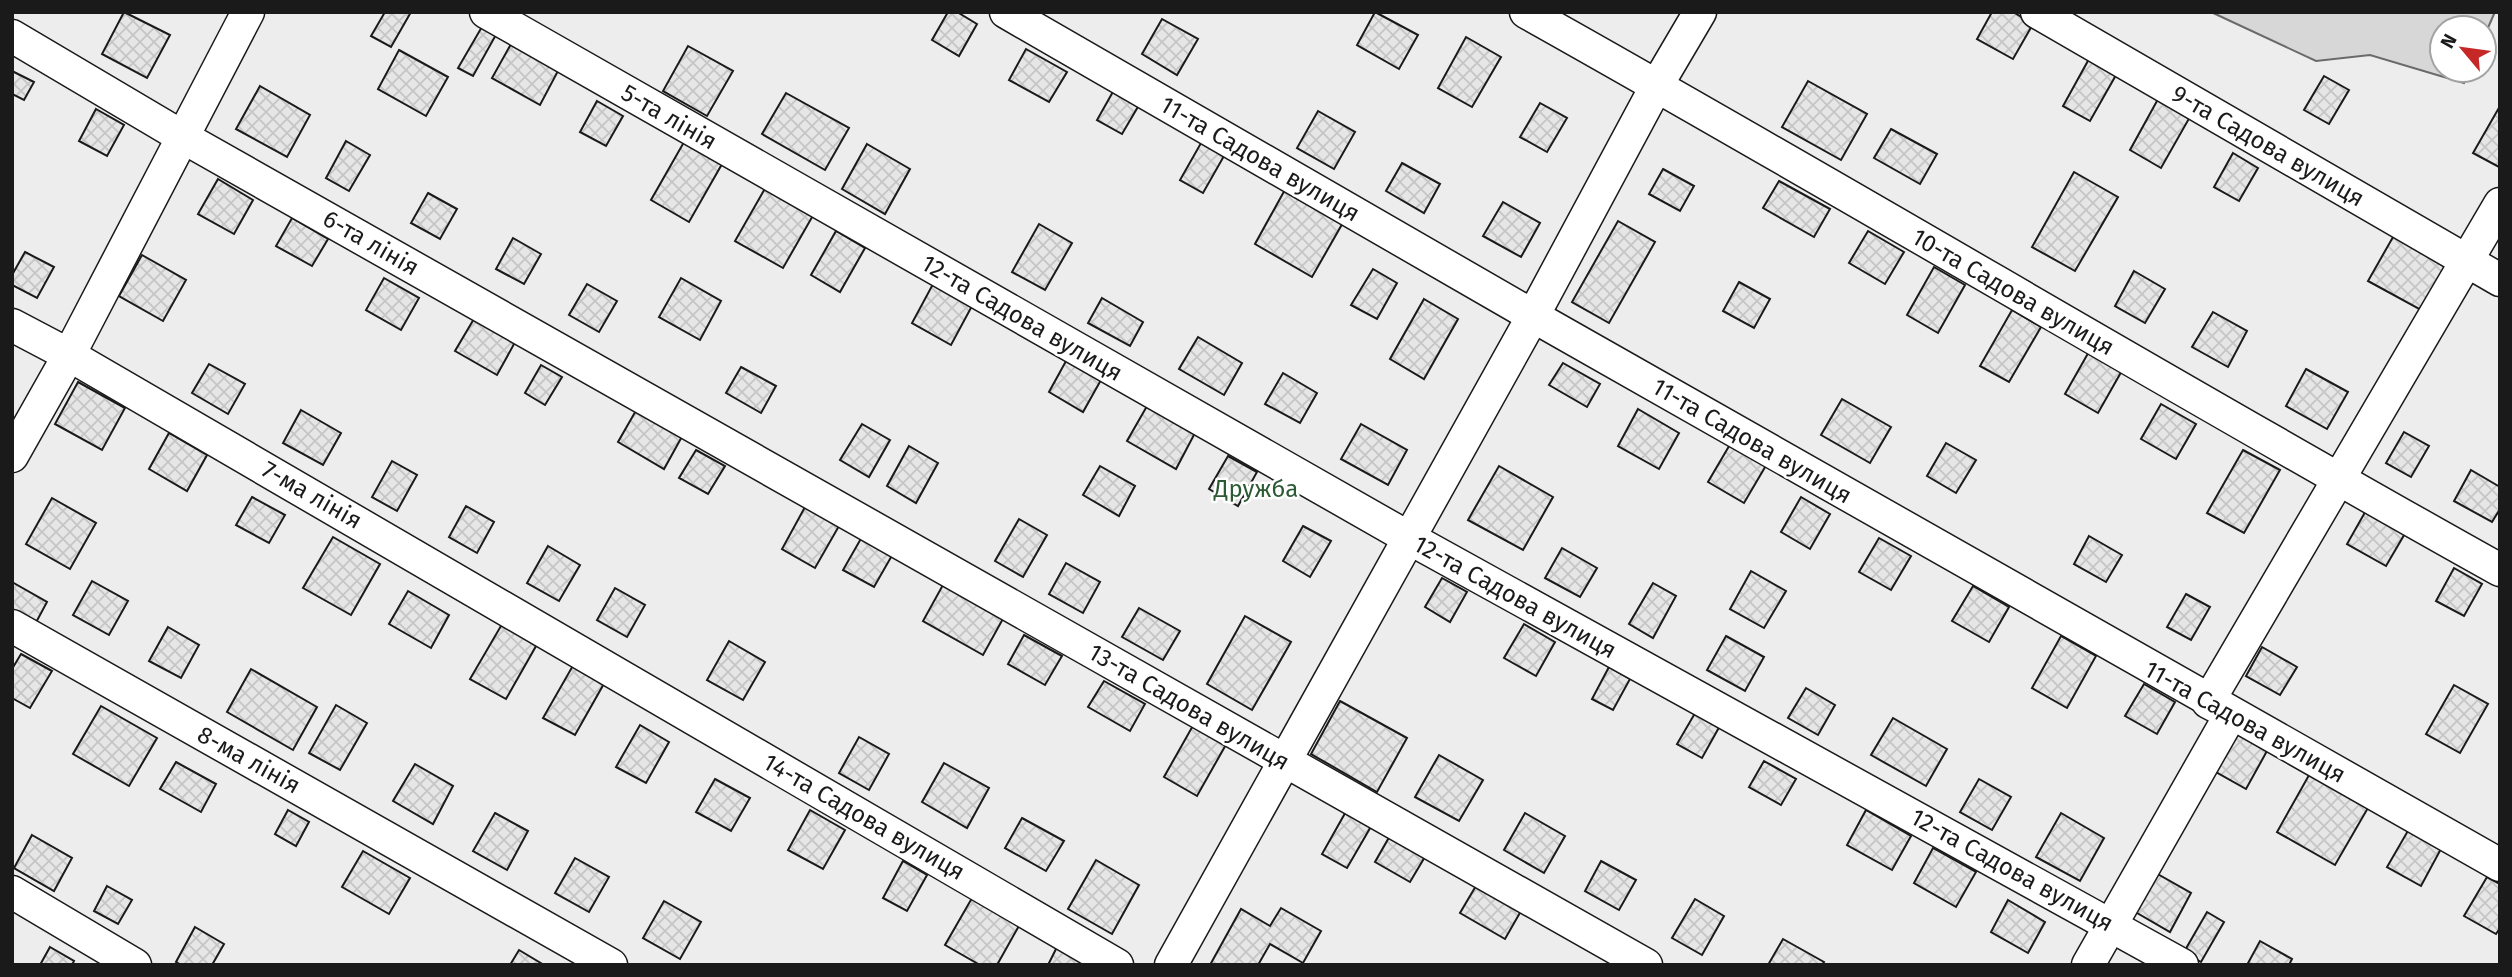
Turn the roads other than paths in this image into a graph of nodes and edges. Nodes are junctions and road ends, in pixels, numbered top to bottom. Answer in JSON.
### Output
{"nodes":[{"id":1,"x":247,"y":12,"type":"edge"},
{"id":2,"x":486,"y":12,"type":"edge"},
{"id":3,"x":1006,"y":12,"type":"edge"},
{"id":4,"x":1526,"y":12,"type":"edge"},
{"id":5,"x":1700,"y":12,"type":"edge"},
{"id":6,"x":2037,"y":12,"type":"edge"},
{"id":7,"x":12,"y":36,"type":"edge"},
{"id":8,"x":1657,"y":85,"type":"junction"},
{"id":9,"x":181,"y":136,"type":"junction"},
{"id":10,"x":2500,"y":204,"type":"edge"},
{"id":11,"x":853,"y":221,"type":"joint"},
{"id":12,"x":2466,"y":261,"type":"junction"},
{"id":13,"x":2500,"y":279,"type":"edge"},
{"id":14,"x":1533,"y":316,"type":"junction"},
{"id":15,"x":12,"y":325,"type":"edge"},
{"id":16,"x":69,"y":355,"type":"junction"},
{"id":17,"x":732,"y":448,"type":"joint"},
{"id":18,"x":12,"y":456,"type":"edge"},
{"id":19,"x":2338,"y":480,"type":"junction"},
{"id":20,"x":1409,"y":538,"type":"junction"},
{"id":21,"x":2500,"y":570,"type":"edge"},
{"id":22,"x":12,"y":626,"type":"edge"},
{"id":23,"x":611,"y":669,"type":"joint"},
{"id":24,"x":2220,"y":708,"type":"junction"},
{"id":25,"x":1285,"y":762,"type":"junction"},
{"id":26,"x":2500,"y":865,"type":"edge"},
{"id":27,"x":12,"y":892,"type":"edge"},
{"id":28,"x":2111,"y":924,"type":"junction"},
{"id":29,"x":135,"y":965,"type":"edge"},
{"id":30,"x":611,"y":965,"type":"edge"},
{"id":31,"x":1116,"y":965,"type":"edge"},
{"id":32,"x":1171,"y":965,"type":"edge"},
{"id":33,"x":1646,"y":965,"type":"edge"},
{"id":34,"x":2088,"y":965,"type":"edge"},
{"id":35,"x":2182,"y":965,"type":"edge"}],
"edges":[{"from":1,"to":9,"type":"street"},
{"from":2,"to":11,"type":"street","name":"5-та лінія"},
{"from":3,"to":14,"type":"street","name":"11-та Садова вулиця"},
{"from":4,"to":8,"type":"street","name":"10-та Садова вулиця"},
{"from":5,"to":8,"type":"street"},
{"from":6,"to":12,"type":"street","name":"9-та Садова вулиця"},
{"from":7,"to":9,"type":"street","name":"6-та лінія"},
{"from":8,"to":14,"type":"street"},
{"from":8,"to":19,"type":"street","name":"10-та Садова вулиця"},
{"from":9,"to":16,"type":"street"},
{"from":9,"to":17,"type":"street","name":"6-та лінія"},
{"from":10,"to":12,"type":"street"},
{"from":11,"to":20,"type":"street","name":"12-та Садова вулиця"},
{"from":12,"to":13,"type":"street","name":"9-та Садова вулиця"},
{"from":12,"to":19,"type":"street"},
{"from":14,"to":20,"type":"street"},
{"from":14,"to":24,"type":"street","name":"11-та Садова вулиця"},
{"from":15,"to":16,"type":"street","name":"7-ма лінія"},
{"from":16,"to":18,"type":"street"},
{"from":16,"to":23,"type":"street","name":"7-ма лінія"},
{"from":17,"to":25,"type":"street","name":"13-та Садова вулиця"},
{"from":19,"to":21,"type":"street","name":"10-та Садова вулиця"},
{"from":19,"to":24,"type":"street"},
{"from":20,"to":25,"type":"street"},
{"from":20,"to":28,"type":"street","name":"12-та Садова вулиця"},
{"from":22,"to":30,"type":"street","name":"8-ма лінія"},
{"from":23,"to":31,"type":"street","name":"14-та Садова вулиця"},
{"from":24,"to":26,"type":"street","name":"11-та Садова вулиця"},
{"from":24,"to":28,"type":"street"},
{"from":25,"to":32,"type":"street"},
{"from":25,"to":33,"type":"street","name":"13-та Садова вулиця"},
{"from":27,"to":29,"type":"street"},
{"from":28,"to":34,"type":"street"},
{"from":28,"to":35,"type":"street","name":"12-та Садова вулиця"}]}
